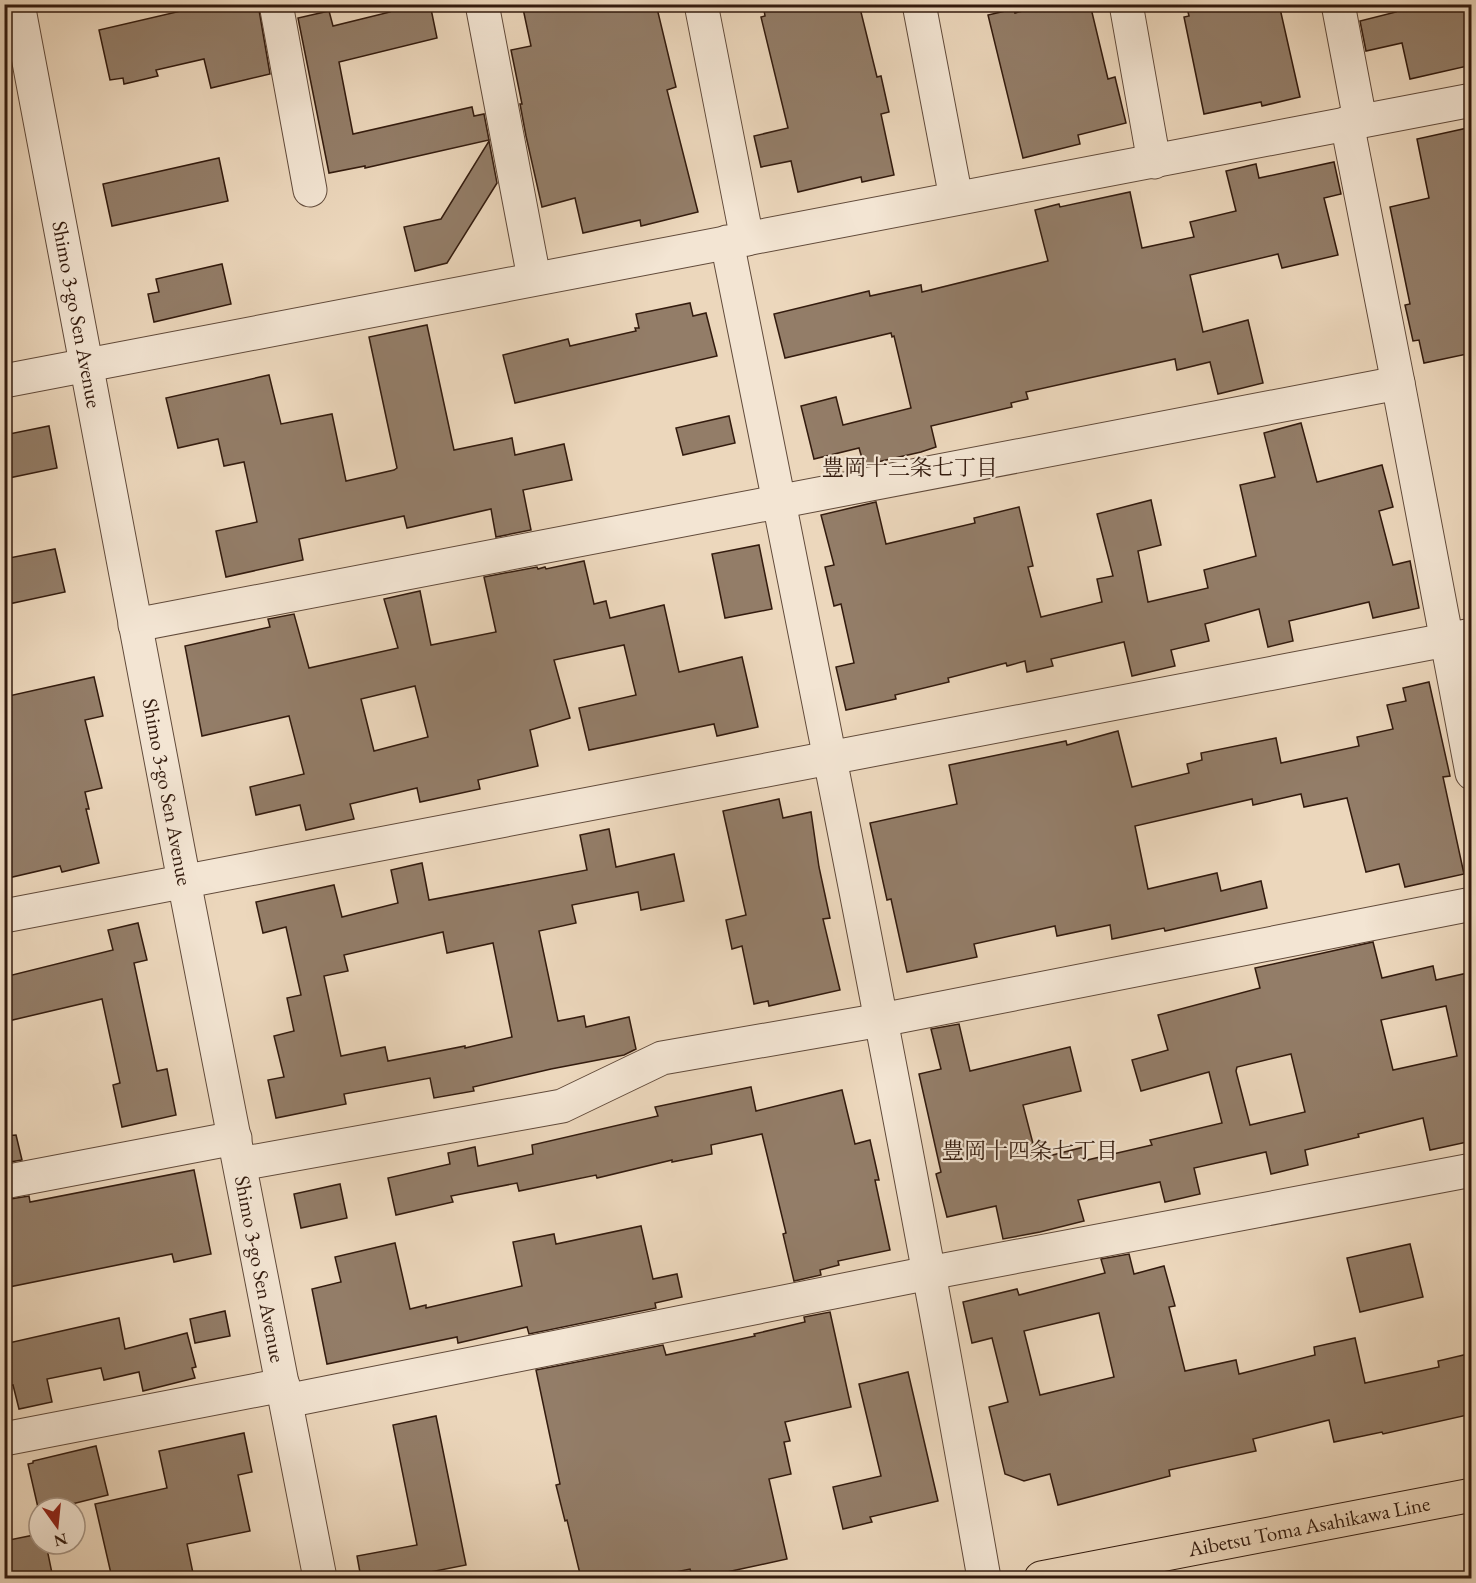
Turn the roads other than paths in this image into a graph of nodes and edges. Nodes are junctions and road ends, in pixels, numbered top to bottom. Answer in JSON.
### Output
{"nodes":[{"id":1,"x":18,"y":4,"type":"edge"},
{"id":2,"x":276,"y":4,"type":"edge"},
{"id":3,"x":482,"y":4,"type":"edge"},
{"id":4,"x":701,"y":4,"type":"edge"},
{"id":5,"x":919,"y":4,"type":"edge"},
{"id":6,"x":1126,"y":4,"type":"edge"},
{"id":7,"x":1338,"y":4,"type":"edge"},
{"id":8,"x":1472,"y":100,"type":"edge"},
{"id":9,"x":1353,"y":122,"type":"junction"},
{"id":10,"x":1154,"y":162,"type":"junction"},
{"id":11,"x":310,"y":190,"type":"dead end"},
{"id":12,"x":956,"y":198,"type":"junction"},
{"id":13,"x":737,"y":241,"type":"junction"},
{"id":14,"x":534,"y":278,"type":"junction"},
{"id":15,"x":85,"y":365,"type":"junction"},
{"id":16,"x":4,"y":381,"type":"edge"},
{"id":17,"x":1398,"y":382,"type":"junction"},
{"id":18,"x":779,"y":502,"type":"junction"},
{"id":19,"x":135,"y":625,"type":"junction"},
{"id":20,"x":1459,"y":637,"type":"edge"},
{"id":21,"x":829,"y":758,"type":"junction"},
{"id":22,"x":1472,"y":773,"type":"edge"},
{"id":23,"x":184,"y":881,"type":"junction"},
{"id":24,"x":1472,"y":904,"type":"edge"},
{"id":25,"x":4,"y":916,"type":"edge"},
{"id":26,"x":881,"y":1020,"type":"junction"},
{"id":27,"x":237,"y":1151,"type":"junction"},
{"id":28,"x":1472,"y":1170,"type":"edge"},
{"id":29,"x":4,"y":1182,"type":"edge"},
{"id":30,"x":929,"y":1273,"type":"junction"},
{"id":31,"x":284,"y":1393,"type":"junction"},
{"id":32,"x":4,"y":1439,"type":"edge"},
{"id":33,"x":1472,"y":1495,"type":"edge"},
{"id":34,"x":320,"y":1578,"type":"edge"},
{"id":35,"x":984,"y":1578,"type":"edge"},
{"id":36,"x":1041,"y":1578,"type":"edge"}],
"edges":[{"from":1,"to":15,"type":"street","name":"Shimo 3-go Sen Avenue"},
{"from":2,"to":11,"type":"street"},
{"from":3,"to":14,"type":"street"},
{"from":4,"to":13,"type":"street"},
{"from":5,"to":12,"type":"street"},
{"from":6,"to":10,"type":"street"},
{"from":7,"to":9,"type":"street"},
{"from":8,"to":9,"type":"street"},
{"from":9,"to":10,"type":"street"},
{"from":9,"to":17,"type":"street"},
{"from":10,"to":12,"type":"street"},
{"from":12,"to":13,"type":"street"},
{"from":13,"to":14,"type":"street"},
{"from":13,"to":18,"type":"street"},
{"from":14,"to":15,"type":"street"},
{"from":15,"to":16,"type":"street"},
{"from":15,"to":19,"type":"street","name":"Shimo 3-go Sen Avenue"},
{"from":17,"to":18,"type":"street"},
{"from":17,"to":20,"type":"street"},
{"from":18,"to":19,"type":"street"},
{"from":18,"to":21,"type":"street"},
{"from":19,"to":23,"type":"street","name":"Shimo 3-go Sen Avenue"},
{"from":20,"to":21,"type":"street"},
{"from":20,"to":22,"type":"street"},
{"from":21,"to":23,"type":"street"},
{"from":21,"to":26,"type":"street"},
{"from":23,"to":25,"type":"street"},
{"from":23,"to":27,"type":"street","name":"Shimo 3-go Sen Avenue"},
{"from":24,"to":26,"type":"street"},
{"from":26,"to":27,"type":"street"},
{"from":26,"to":30,"type":"street"},
{"from":27,"to":29,"type":"street"},
{"from":27,"to":31,"type":"street","name":"Shimo 3-go Sen Avenue"},
{"from":28,"to":30,"type":"street"},
{"from":30,"to":31,"type":"street"},
{"from":30,"to":35,"type":"street"},
{"from":31,"to":32,"type":"street"},
{"from":31,"to":34,"type":"street","name":"Shimo 3-go Sen Avenue"},
{"from":33,"to":36,"type":"main road","name":"Aibetsu Toma Asahikawa Line"}]}
